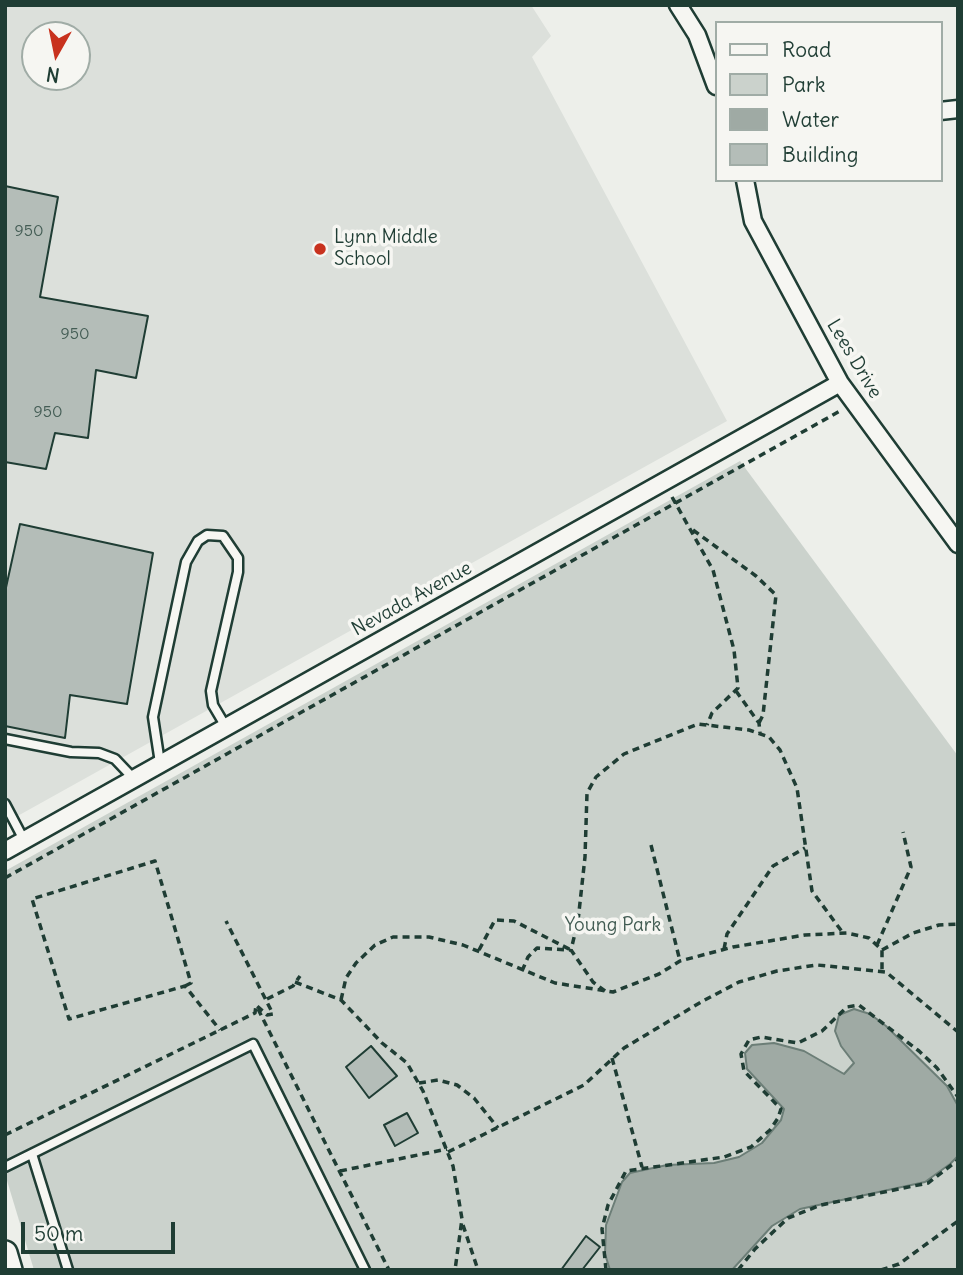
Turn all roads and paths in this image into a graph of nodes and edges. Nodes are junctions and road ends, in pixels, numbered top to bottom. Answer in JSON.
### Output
{"nodes":[{"id":1,"x":678,"y":5,"type":"edge"},
{"id":2,"x":715,"y":83,"type":"edge"},
{"id":3,"x":745,"y":182,"type":"edge"},
{"id":4,"x":840,"y":383,"type":"junction"},
{"id":5,"x":855,"y":404,"type":"junction"},
{"id":6,"x":664,"y":481,"type":"junction"},
{"id":7,"x":676,"y":504,"type":"junction"},
{"id":8,"x":690,"y":527,"type":"junction"},
{"id":9,"x":958,"y":544,"type":"edge"},
{"id":10,"x":736,"y":691,"type":"junction"},
{"id":11,"x":759,"y":723,"type":"junction"},
{"id":12,"x":707,"y":725,"type":"junction"},
{"id":13,"x":226,"y":727,"type":"junction"},
{"id":14,"x":760,"y":733,"type":"junction"},
{"id":15,"x":5,"y":739,"type":"edge"},
{"id":16,"x":160,"y":764,"type":"junction"},
{"id":17,"x":134,"y":779,"type":"junction"},
{"id":18,"x":6,"y":807,"type":"edge"},
{"id":19,"x":903,"y":832,"type":"dead end"},
{"id":20,"x":24,"y":840,"type":"junction"},
{"id":21,"x":651,"y":845,"type":"dead end"},
{"id":22,"x":805,"y":848,"type":"junction"},
{"id":23,"x":5,"y":851,"type":"edge"},
{"id":24,"x":5,"y":878,"type":"edge"},
{"id":25,"x":226,"y":920,"type":"dead end"},
{"id":26,"x":958,"y":924,"type":"edge"},
{"id":27,"x":843,"y":933,"type":"junction"},
{"id":28,"x":877,"y":945,"type":"junction"},
{"id":29,"x":724,"y":949,"type":"junction"},
{"id":30,"x":570,"y":950,"type":"junction"},
{"id":31,"x":882,"y":950,"type":"junction"},
{"id":32,"x":479,"y":951,"type":"junction"},
{"id":33,"x":680,"y":961,"type":"junction"},
{"id":34,"x":522,"y":971,"type":"junction"},
{"id":35,"x":882,"y":971,"type":"junction"},
{"id":36,"x":300,"y":976,"type":"dead end"},
{"id":37,"x":295,"y":982,"type":"junction"},
{"id":38,"x":185,"y":986,"type":"junction"},
{"id":39,"x":605,"y":991,"type":"junction"},
{"id":40,"x":267,"y":999,"type":"junction"},
{"id":41,"x":341,"y":1000,"type":"junction"},
{"id":42,"x":256,"y":1005,"type":"junction"},
{"id":43,"x":220,"y":1030,"type":"junction"},
{"id":44,"x":958,"y":1032,"type":"edge"},
{"id":45,"x":612,"y":1058,"type":"junction"},
{"id":46,"x":418,"y":1083,"type":"junction"},
{"id":47,"x":958,"y":1097,"type":"edge"},
{"id":48,"x":498,"y":1128,"type":"junction"},
{"id":49,"x":5,"y":1135,"type":"edge"},
{"id":50,"x":447,"y":1151,"type":"junction"},
{"id":51,"x":32,"y":1154,"type":"junction"},
{"id":52,"x":957,"y":1161,"type":"edge"},
{"id":53,"x":5,"y":1167,"type":"edge"},
{"id":54,"x":642,"y":1168,"type":"junction"},
{"id":55,"x":340,"y":1171,"type":"junction"},
{"id":56,"x":462,"y":1219,"type":"junction"},
{"id":57,"x":958,"y":1221,"type":"edge"},
{"id":58,"x":5,"y":1253,"type":"edge"},
{"id":59,"x":10,"y":1270,"type":"edge"},
{"id":60,"x":68,"y":1270,"type":"edge"},
{"id":61,"x":365,"y":1270,"type":"edge"},
{"id":62,"x":389,"y":1270,"type":"edge"},
{"id":63,"x":455,"y":1270,"type":"edge"},
{"id":64,"x":478,"y":1270,"type":"edge"},
{"id":65,"x":606,"y":1270,"type":"edge"},
{"id":66,"x":738,"y":1270,"type":"edge"},
{"id":67,"x":881,"y":1270,"type":"edge"}],
"edges":[{"from":1,"to":2,"type":"street"},
{"from":3,"to":4,"type":"street","name":"Lees Drive"},
{"from":4,"to":5,"type":"street","name":"Lees Drive"},
{"from":4,"to":6,"type":"street","name":"Nevada Avenue"},
{"from":5,"to":7,"type":"path"},
{"from":5,"to":9,"type":"street","name":"Lees Drive"},
{"from":6,"to":7,"type":"path"},
{"from":6,"to":13,"type":"street","name":"Nevada Avenue"},
{"from":7,"to":8,"type":"path"},
{"from":7,"to":24,"type":"path"},
{"from":8,"to":10,"type":"path"},
{"from":8,"to":11,"type":"path"},
{"from":10,"to":11,"type":"path"},
{"from":10,"to":12,"type":"path"},
{"from":11,"to":14,"type":"path"},
{"from":12,"to":14,"type":"path"},
{"from":12,"to":30,"type":"path"},
{"from":13,"to":16,"type":"street","name":"Nevada Avenue"},
{"from":13,"to":16,"type":"lane"},
{"from":14,"to":22,"type":"path"},
{"from":15,"to":17,"type":"lane"},
{"from":16,"to":17,"type":"street","name":"Nevada Avenue"},
{"from":17,"to":20,"type":"street","name":"Nevada Avenue"},
{"from":18,"to":20,"type":"lane"},
{"from":19,"to":28,"type":"path"},
{"from":20,"to":23,"type":"street","name":"Nevada Avenue"},
{"from":21,"to":33,"type":"path"},
{"from":22,"to":27,"type":"path"},
{"from":22,"to":29,"type":"path"},
{"from":25,"to":40,"type":"path"},
{"from":26,"to":31,"type":"path"},
{"from":27,"to":28,"type":"path"},
{"from":27,"to":29,"type":"path"},
{"from":28,"to":31,"type":"path"},
{"from":29,"to":33,"type":"path"},
{"from":30,"to":32,"type":"path"},
{"from":30,"to":34,"type":"path"},
{"from":30,"to":39,"type":"path"},
{"from":31,"to":35,"type":"path"},
{"from":32,"to":34,"type":"path"},
{"from":32,"to":41,"type":"path"},
{"from":33,"to":39,"type":"path"},
{"from":34,"to":39,"type":"path"},
{"from":35,"to":44,"type":"path"},
{"from":35,"to":45,"type":"path"},
{"from":36,"to":37,"type":"path"},
{"from":37,"to":40,"type":"path"},
{"from":37,"to":41,"type":"path"},
{"from":38,"to":38,"type":"path"},
{"from":38,"to":43,"type":"path"},
{"from":40,"to":42,"type":"path"},
{"from":41,"to":46,"type":"path"},
{"from":42,"to":43,"type":"path"},
{"from":42,"to":55,"type":"path"},
{"from":43,"to":49,"type":"path"},
{"from":45,"to":48,"type":"path"},
{"from":45,"to":54,"type":"path"},
{"from":46,"to":48,"type":"path"},
{"from":46,"to":50,"type":"path"},
{"from":47,"to":54,"type":"path"},
{"from":48,"to":50,"type":"path"},
{"from":50,"to":55,"type":"path"},
{"from":50,"to":56,"type":"path"},
{"from":51,"to":53,"type":"lane"},
{"from":51,"to":60,"type":"lane"},
{"from":51,"to":61,"type":"lane"},
{"from":52,"to":66,"type":"path"},
{"from":54,"to":65,"type":"path"},
{"from":55,"to":62,"type":"path"},
{"from":56,"to":63,"type":"path"},
{"from":56,"to":64,"type":"path"},
{"from":57,"to":67,"type":"path"},
{"from":58,"to":59,"type":"street"}]}
